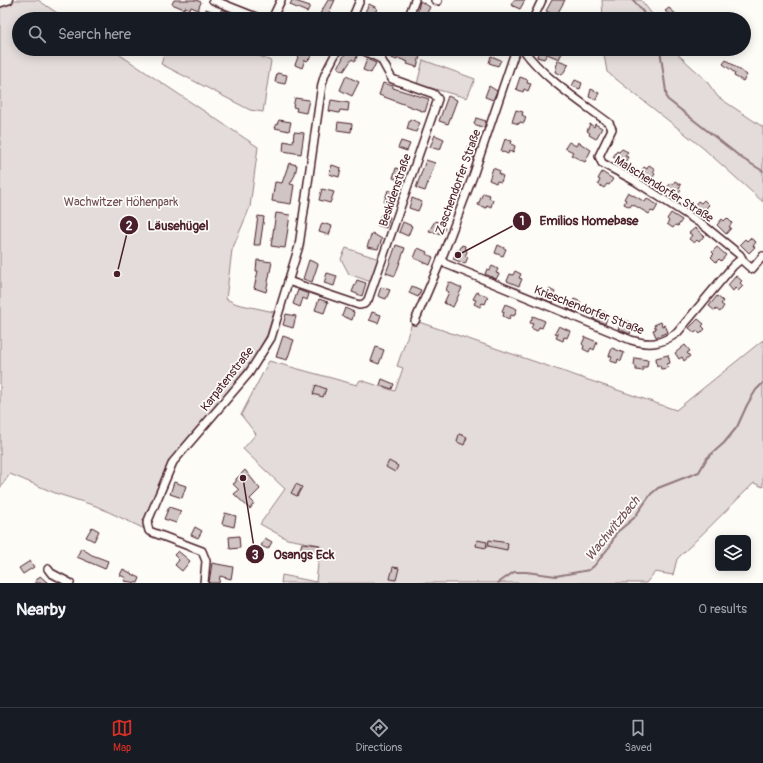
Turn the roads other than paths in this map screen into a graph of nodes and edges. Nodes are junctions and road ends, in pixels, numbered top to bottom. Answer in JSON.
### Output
{"nodes":[{"id":1,"x":9,"y":0,"type":"edge"},
{"id":2,"x":213,"y":0,"type":"edge"},
{"id":3,"x":281,"y":0,"type":"edge"},
{"id":4,"x":360,"y":0,"type":"edge"},
{"id":5,"x":415,"y":0,"type":"edge"},
{"id":6,"x":542,"y":0,"type":"edge"},
{"id":7,"x":0,"y":3,"type":"edge"},
{"id":8,"x":243,"y":12,"type":"edge"},
{"id":9,"x":275,"y":12,"type":"edge"},
{"id":10,"x":355,"y":12,"type":"edge"},
{"id":11,"x":410,"y":12,"type":"edge"},
{"id":12,"x":536,"y":12,"type":"edge"},
{"id":13,"x":334,"y":56,"type":"edge"},
{"id":14,"x":375,"y":56,"type":"edge"},
{"id":15,"x":514,"y":56,"type":"edge"},
{"id":16,"x":529,"y":56,"type":"edge"},
{"id":17,"x":763,"y":256,"type":"edge"},
{"id":18,"x":741,"y":259,"type":"junction"},
{"id":19,"x":441,"y":260,"type":"junction"},
{"id":20,"x":288,"y":281,"type":"junction"},
{"id":21,"x":415,"y":321,"type":"dead end"},
{"id":22,"x":48,"y":569,"type":"dead end"},
{"id":23,"x":70,"y":583,"type":"edge"},
{"id":24,"x":204,"y":583,"type":"edge"}],
"edges":[{"from":1,"to":7,"type":"street"},
{"from":2,"to":8,"type":"street"},
{"from":3,"to":9,"type":"street"},
{"from":4,"to":10,"type":"street"},
{"from":5,"to":11,"type":"street"},
{"from":6,"to":12,"type":"street"},
{"from":13,"to":20,"type":"street","name":"Karpatenstraße"},
{"from":14,"to":20,"type":"street","name":"Beskidenstraße"},
{"from":15,"to":19,"type":"street","name":"Zaschendorfer Straße"},
{"from":16,"to":18,"type":"street","name":"Malschendorfer Straße"},
{"from":17,"to":18,"type":"street"},
{"from":18,"to":19,"type":"street","name":"Krieschendorfer Straße"},
{"from":19,"to":21,"type":"street","name":"Zaschendorfer Straße"},
{"from":20,"to":24,"type":"street","name":"Karpatenstraße"},
{"from":22,"to":23,"type":"street"}]}
